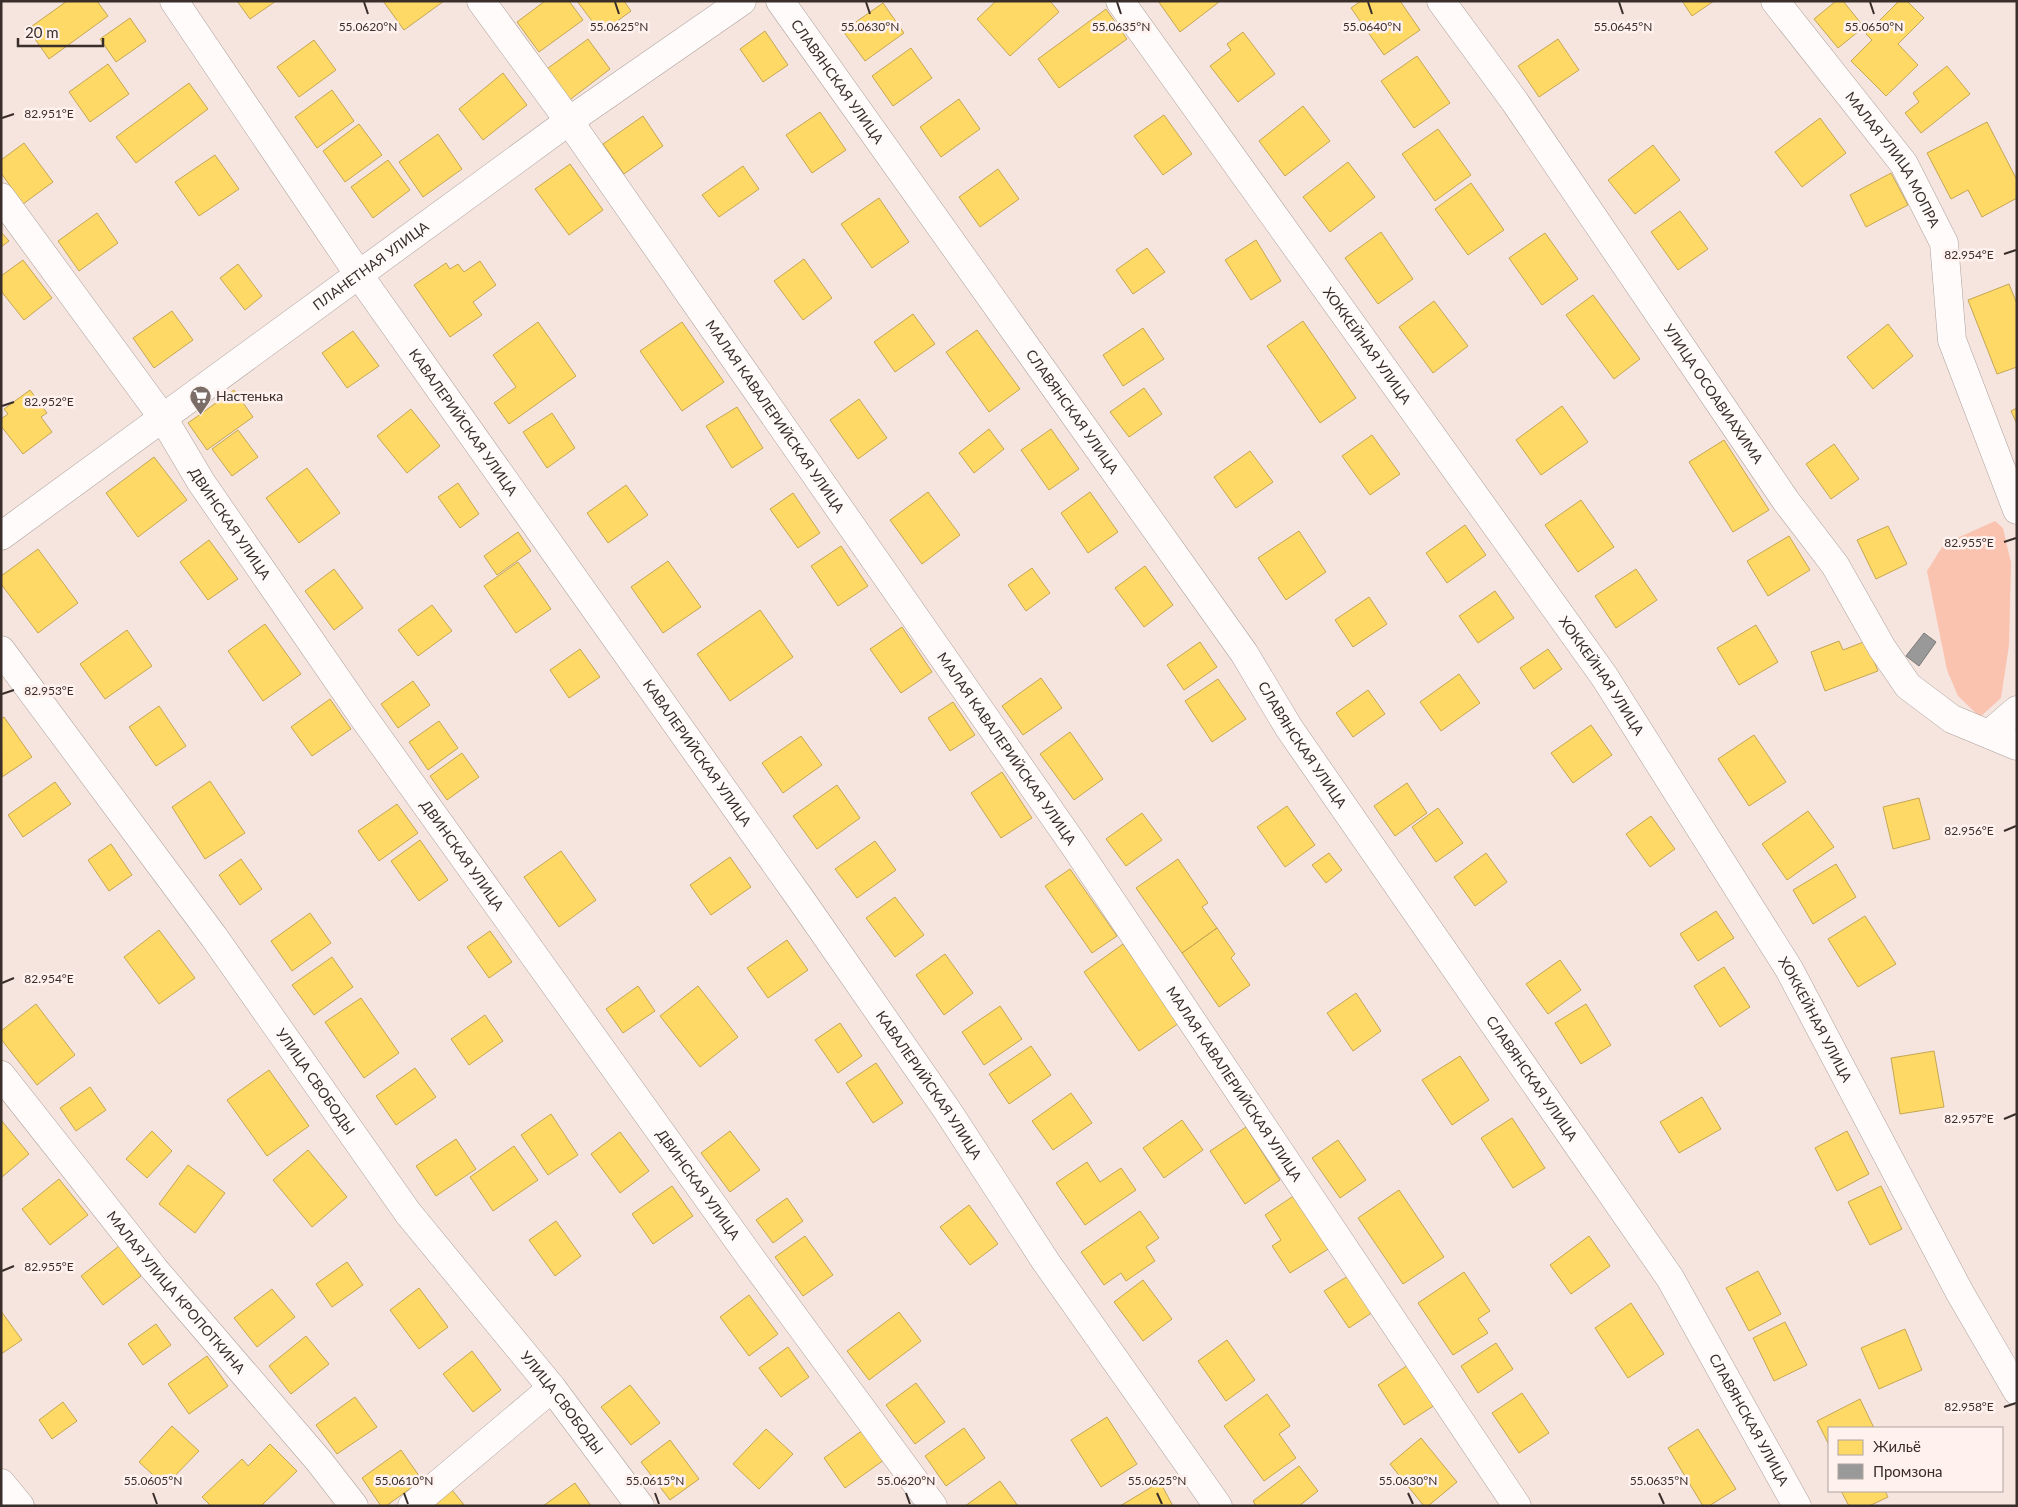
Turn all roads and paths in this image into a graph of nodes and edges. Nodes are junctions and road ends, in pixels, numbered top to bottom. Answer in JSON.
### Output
{"nodes":[{"id":1,"x":174,"y":1,"type":"edge"},
{"id":2,"x":482,"y":1,"type":"edge"},
{"id":3,"x":742,"y":1,"type":"edge"},
{"id":4,"x":780,"y":1,"type":"edge"},
{"id":5,"x":1120,"y":1,"type":"edge"},
{"id":6,"x":1441,"y":1,"type":"edge"},
{"id":7,"x":1774,"y":1,"type":"edge"},
{"id":8,"x":569,"y":121,"type":"junction"},
{"id":9,"x":1,"y":197,"type":"edge"},
{"id":10,"x":359,"y":276,"type":"junction"},
{"id":11,"x":163,"y":418,"type":"junction"},
{"id":12,"x":2017,"y":510,"type":"edge"},
{"id":13,"x":1,"y":536,"type":"edge"},
{"id":14,"x":1,"y":650,"type":"edge"},
{"id":15,"x":2017,"y":710,"type":"edge"},
{"id":16,"x":1989,"y":734,"type":"junction"},
{"id":17,"x":2017,"y":746,"type":"edge"},
{"id":18,"x":1,"y":1075,"type":"edge"},
{"id":19,"x":552,"y":1388,"type":"junction"},
{"id":20,"x":2017,"y":1391,"type":"edge"},
{"id":21,"x":1,"y":1484,"type":"edge"},
{"id":22,"x":20,"y":1506,"type":"edge"},
{"id":23,"x":354,"y":1506,"type":"edge"},
{"id":24,"x":412,"y":1506,"type":"edge"},
{"id":25,"x":640,"y":1506,"type":"edge"},
{"id":26,"x":933,"y":1506,"type":"edge"},
{"id":27,"x":1218,"y":1506,"type":"edge"},
{"id":28,"x":1517,"y":1506,"type":"edge"},
{"id":29,"x":1797,"y":1506,"type":"edge"}],
"edges":[{"from":1,"to":10,"type":"street","name":"КАВАЛЕРИЙСКАЯ УЛИЦА"},
{"from":2,"to":8,"type":"street","name":"МАЛАЯ КАВАЛЕРИЙСКАЯ УЛИЦА"},
{"from":3,"to":8,"type":"street","name":"ПЛАНЕТНАЯ УЛИЦА"},
{"from":4,"to":29,"type":"street","name":"СЛАВЯНСКАЯ УЛИЦА"},
{"from":5,"to":20,"type":"street","name":"ХОККЕЙНАЯ УЛИЦА"},
{"from":6,"to":16,"type":"street","name":"УЛИЦА ОСОАВИАХИМА"},
{"from":7,"to":12,"type":"street","name":"МАЛАЯ УЛИЦА МОПРА"},
{"from":8,"to":10,"type":"street","name":"ПЛАНЕТНАЯ УЛИЦА"},
{"from":8,"to":28,"type":"street","name":"МАЛАЯ КАВАЛЕРИЙСКАЯ УЛИЦА"},
{"from":9,"to":11,"type":"street","name":"ДВИНСКАЯ УЛИЦА"},
{"from":10,"to":11,"type":"street","name":"ПЛАНЕТНАЯ УЛИЦА"},
{"from":10,"to":27,"type":"street","name":"КАВАЛЕРИЙСКАЯ УЛИЦА"},
{"from":11,"to":13,"type":"street","name":"ПЛАНЕТНАЯ УЛИЦА"},
{"from":11,"to":26,"type":"street","name":"ДВИНСКАЯ УЛИЦА"},
{"from":14,"to":19,"type":"street","name":"УЛИЦА СВОБОДЫ"},
{"from":15,"to":16,"type":"street"},
{"from":16,"to":17,"type":"street","name":"УЛИЦА ОСОАВИАХИМА"},
{"from":18,"to":23,"type":"street","name":"МАЛАЯ УЛИЦА КРОПОТКИНА"},
{"from":19,"to":24,"type":"street"},
{"from":19,"to":25,"type":"street","name":"УЛИЦА СВОБОДЫ"},
{"from":21,"to":22,"type":"street"}]}
